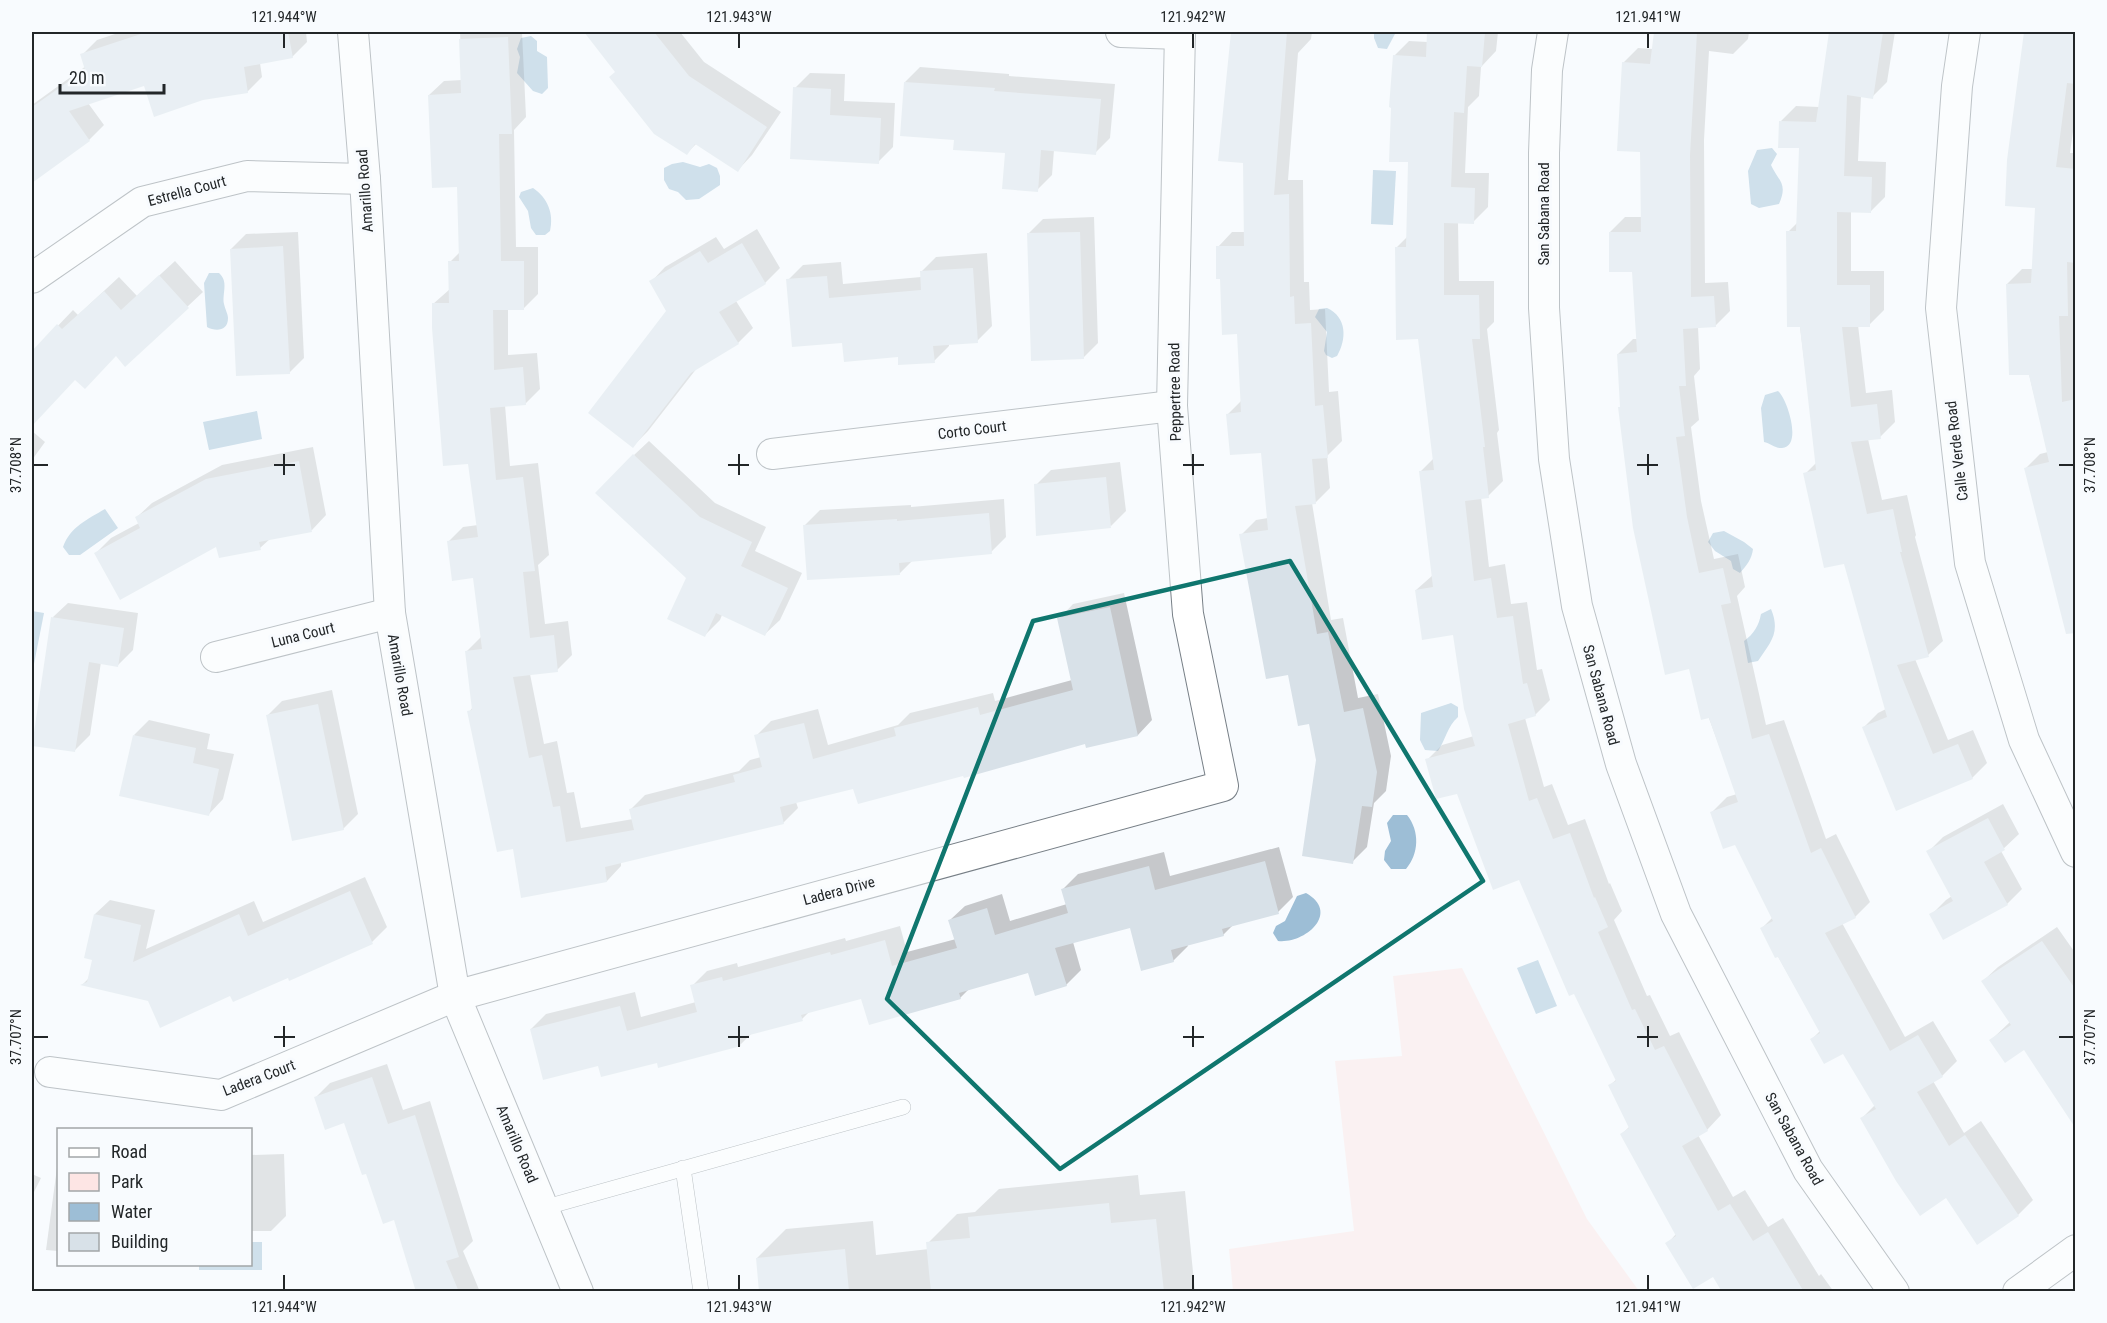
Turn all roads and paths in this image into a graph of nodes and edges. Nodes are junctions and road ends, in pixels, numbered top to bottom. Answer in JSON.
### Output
{"nodes":[{"id":1,"x":353,"y":32,"type":"edge"},
{"id":2,"x":1121,"y":32,"type":"edge"},
{"id":3,"x":1553,"y":32,"type":"edge"},
{"id":4,"x":1965,"y":32,"type":"edge"},
{"id":5,"x":1180,"y":33,"type":"edge"},
{"id":6,"x":364,"y":179,"type":"junction"},
{"id":7,"x":32,"y":278,"type":"edge"},
{"id":8,"x":1172,"y":406,"type":"junction"},
{"id":9,"x":772,"y":454,"type":"dead end"},
{"id":10,"x":390,"y":613,"type":"junction"},
{"id":11,"x":216,"y":657,"type":"dead end"},
{"id":12,"x":1223,"y":786,"type":"joint"},
{"id":13,"x":2076,"y":852,"type":"edge"},
{"id":14,"x":455,"y":996,"type":"junction"},
{"id":15,"x":50,"y":1072,"type":"dead end"},
{"id":16,"x":903,"y":1107,"type":"dead end"},
{"id":17,"x":683,"y":1168,"type":"junction"},
{"id":18,"x":543,"y":1208,"type":"junction"},
{"id":19,"x":2076,"y":1250,"type":"edge"},
{"id":20,"x":578,"y":1292,"type":"edge"},
{"id":21,"x":701,"y":1292,"type":"edge"},
{"id":22,"x":1894,"y":1292,"type":"edge"},
{"id":23,"x":2018,"y":1292,"type":"edge"}],
"edges":[{"from":1,"to":6,"type":"street","name":"Amarillo Road"},
{"from":2,"to":5,"type":"street"},
{"from":3,"to":22,"type":"street","name":"San Sabana Road"},
{"from":4,"to":13,"type":"street","name":"Calle Verde Road"},
{"from":5,"to":8,"type":"street","name":"Peppertree Road"},
{"from":6,"to":7,"type":"street","name":"Estrella Court"},
{"from":6,"to":10,"type":"street","name":"Amarillo Road"},
{"from":8,"to":9,"type":"street","name":"Corto Court"},
{"from":8,"to":12,"type":"street","name":"Peppertree Road"},
{"from":10,"to":11,"type":"street","name":"Luna Court"},
{"from":10,"to":14,"type":"street","name":"Amarillo Road"},
{"from":12,"to":14,"type":"street","name":"Ladera Drive"},
{"from":14,"to":15,"type":"street","name":"Ladera Court"},
{"from":14,"to":18,"type":"street","name":"Amarillo Road"},
{"from":16,"to":17,"type":"lane"},
{"from":17,"to":18,"type":"lane"},
{"from":17,"to":21,"type":"lane"},
{"from":18,"to":20,"type":"street","name":"Amarillo Road"},
{"from":19,"to":23,"type":"street"}]}
